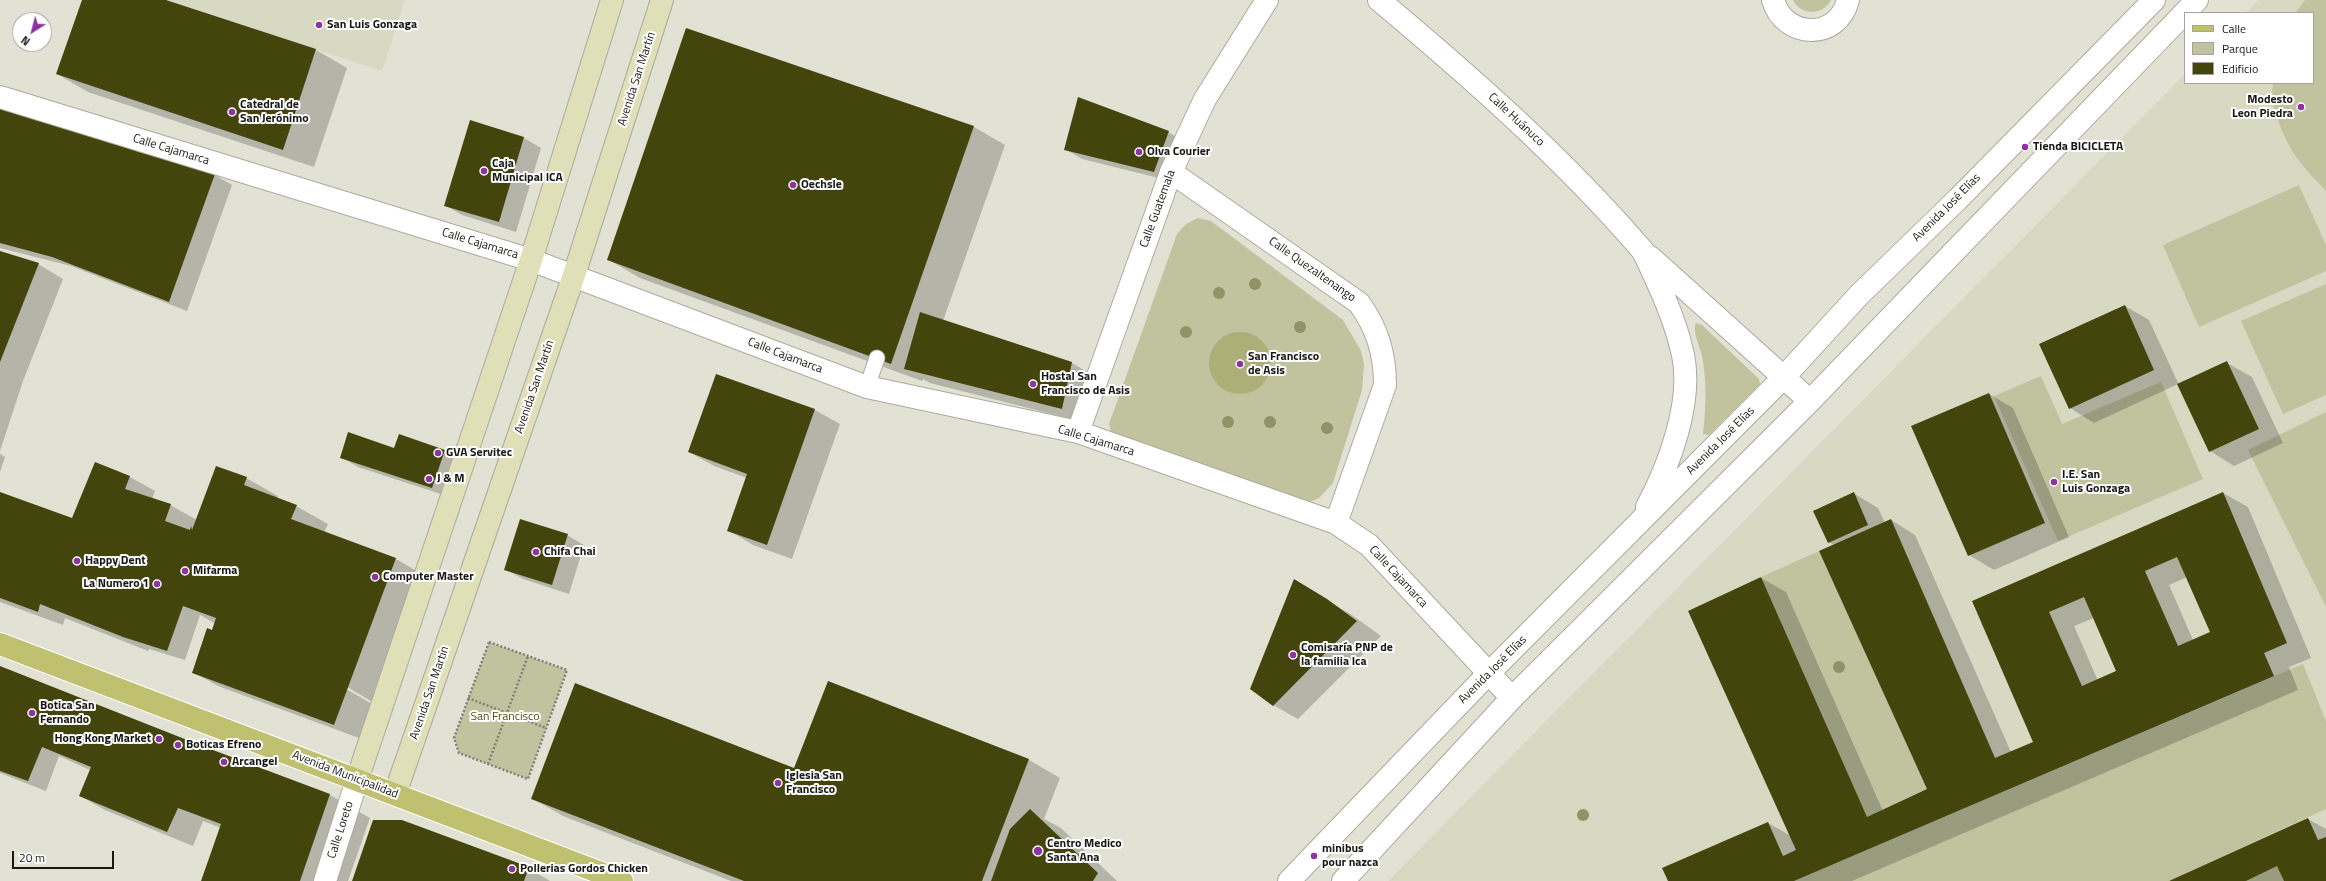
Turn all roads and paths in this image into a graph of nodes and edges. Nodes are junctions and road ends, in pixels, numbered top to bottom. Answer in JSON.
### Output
{"nodes":[{"id":1,"x":612,"y":0,"type":"edge"},
{"id":2,"x":662,"y":0,"type":"edge"},
{"id":3,"x":1267,"y":0,"type":"edge"},
{"id":4,"x":1379,"y":0,"type":"edge"},
{"id":5,"x":1773,"y":0,"type":"edge"},
{"id":6,"x":1848,"y":0,"type":"edge"},
{"id":7,"x":2154,"y":0,"type":"edge"},
{"id":8,"x":2197,"y":0,"type":"edge"},
{"id":9,"x":2185,"y":12,"type":"edge"},
{"id":10,"x":2184,"y":13,"type":"edge"},
{"id":11,"x":0,"y":97,"type":"edge"},
{"id":12,"x":1171,"y":172,"type":"junction"},
{"id":13,"x":1643,"y":251,"type":"junction"},
{"id":14,"x":531,"y":260,"type":"junction"},
{"id":15,"x":574,"y":275,"type":"junction"},
{"id":16,"x":877,"y":358,"type":"dead end"},
{"id":17,"x":1783,"y":378,"type":"junction"},
{"id":18,"x":867,"y":388,"type":"junction"},
{"id":19,"x":1810,"y":401,"type":"junction"},
{"id":20,"x":1078,"y":432,"type":"junction"},
{"id":21,"x":1336,"y":523,"type":"junction"},
{"id":22,"x":1637,"y":525,"type":"junction"},
{"id":23,"x":0,"y":644,"type":"edge"},
{"id":24,"x":528,"y":656,"type":"junction"},
{"id":25,"x":1488,"y":674,"type":"junction"},
{"id":26,"x":468,"y":698,"type":"junction"},
{"id":27,"x":1512,"y":698,"type":"junction"},
{"id":28,"x":507,"y":713,"type":"junction"},
{"id":29,"x":546,"y":728,"type":"junction"},
{"id":30,"x":488,"y":764,"type":"junction"},
{"id":31,"x":357,"y":780,"type":"junction"},
{"id":32,"x":395,"y":794,"type":"junction"},
{"id":33,"x":325,"y":881,"type":"edge"},
{"id":34,"x":622,"y":881,"type":"edge"},
{"id":35,"x":1288,"y":881,"type":"edge"},
{"id":36,"x":1343,"y":881,"type":"edge"}],
"edges":[{"from":1,"to":14,"type":"main road"},
{"from":2,"to":15,"type":"main road","name":"Avenida San Martín"},
{"from":3,"to":12,"type":"street","name":"Calle Guatemala"},
{"from":4,"to":13,"type":"street","name":"Calle Huánuco"},
{"from":5,"to":6,"type":"street"},
{"from":7,"to":17,"type":"street","name":"Avenida José Elías"},
{"from":8,"to":9,"type":"street"},
{"from":10,"to":19,"type":"street"},
{"from":11,"to":14,"type":"street","name":"Calle Cajamarca"},
{"from":12,"to":20,"type":"street","name":"Calle Guatemala"},
{"from":12,"to":21,"type":"street","name":"Calle Quezaltenango"},
{"from":13,"to":17,"type":"street"},
{"from":13,"to":22,"type":"street"},
{"from":14,"to":15,"type":"street","name":"Calle Cajamarca"},
{"from":14,"to":31,"type":"main road"},
{"from":15,"to":18,"type":"street","name":"Calle Cajamarca"},
{"from":15,"to":32,"type":"main road","name":"Avenida San Martín"},
{"from":16,"to":18,"type":"lane"},
{"from":17,"to":19,"type":"street"},
{"from":17,"to":22,"type":"street","name":"Avenida José Elías"},
{"from":18,"to":20,"type":"street","name":"Calle Cajamarca"},
{"from":19,"to":27,"type":"street"},
{"from":20,"to":21,"type":"street","name":"Calle Cajamarca"},
{"from":21,"to":25,"type":"street","name":"Calle Cajamarca"},
{"from":22,"to":25,"type":"street","name":"Avenida José Elías"},
{"from":23,"to":31,"type":"main road","name":"Avenida Municipalidad"},
{"from":24,"to":26,"type":"path"},
{"from":24,"to":28,"type":"path"},
{"from":24,"to":29,"type":"path"},
{"from":25,"to":27,"type":"street","name":"Calle Cajamarca"},
{"from":25,"to":35,"type":"street","name":"Avenida José Elías"},
{"from":26,"to":28,"type":"path"},
{"from":26,"to":30,"type":"path"},
{"from":27,"to":36,"type":"street"},
{"from":28,"to":29,"type":"path"},
{"from":28,"to":30,"type":"path"},
{"from":29,"to":30,"type":"path"},
{"from":31,"to":32,"type":"main road","name":"Avenida Municipalidad"},
{"from":31,"to":33,"type":"street","name":"Calle Loreto"},
{"from":32,"to":34,"type":"main road","name":"Avenida Municipalidad"}]}
